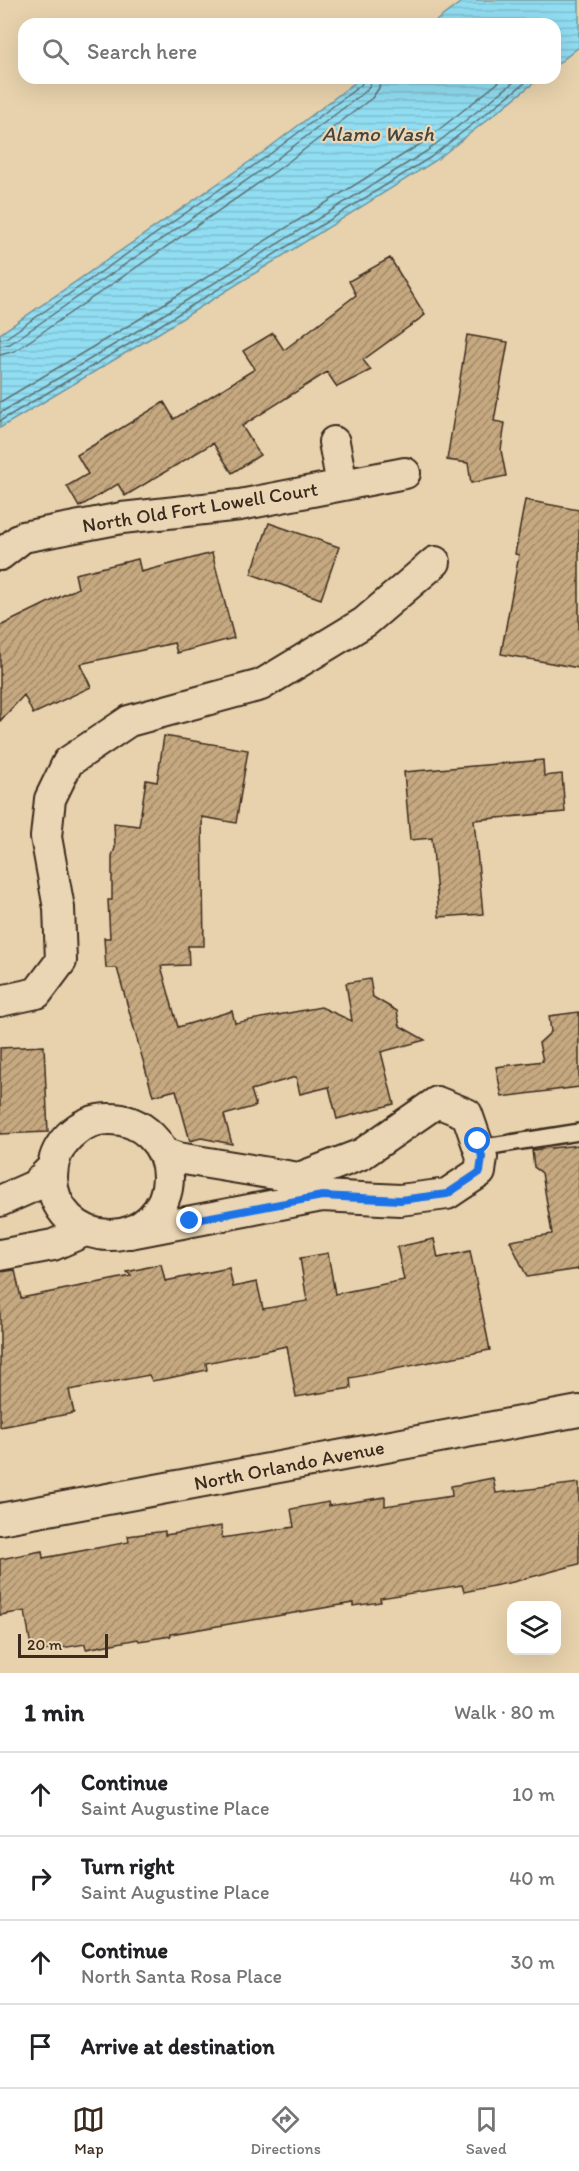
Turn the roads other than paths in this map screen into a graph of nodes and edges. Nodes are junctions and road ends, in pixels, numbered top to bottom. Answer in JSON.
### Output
{"nodes":[{"id":1,"x":334,"y":442,"type":"dead end"},
{"id":2,"x":405,"y":473,"type":"dead end"},
{"id":3,"x":342,"y":485,"type":"junction"},
{"id":4,"x":0,"y":555,"type":"edge"},
{"id":5,"x":435,"y":562,"type":"dead end"},
{"id":6,"x":0,"y":1000,"type":"edge"},
{"id":7,"x":579,"y":1132,"type":"edge"},
{"id":8,"x":480,"y":1148,"type":"junction"},
{"id":9,"x":163,"y":1153,"type":"junction"},
{"id":10,"x":52,"y":1168,"type":"junction"},
{"id":11,"x":0,"y":1201,"type":"edge"},
{"id":12,"x":85,"y":1231,"type":"junction"},
{"id":13,"x":130,"y":1233,"type":"junction"},
{"id":14,"x":0,"y":1255,"type":"edge"},
{"id":15,"x":579,"y":1411,"type":"edge"},
{"id":16,"x":0,"y":1519,"type":"edge"}],
"edges":[{"from":1,"to":3,"type":"street"},
{"from":2,"to":3,"type":"street","name":"North Old Fort Lowell Court"},
{"from":3,"to":4,"type":"street","name":"North Old Fort Lowell Court"},
{"from":5,"to":6,"type":"street"},
{"from":7,"to":8,"type":"lane"},
{"from":8,"to":9,"type":"street"},
{"from":8,"to":13,"type":"street"},
{"from":9,"to":10,"type":"street"},
{"from":9,"to":13,"type":"street"},
{"from":10,"to":11,"type":"street"},
{"from":10,"to":12,"type":"street"},
{"from":12,"to":13,"type":"street"},
{"from":12,"to":14,"type":"street"},
{"from":15,"to":16,"type":"street","name":"North Orlando Avenue"}]}
